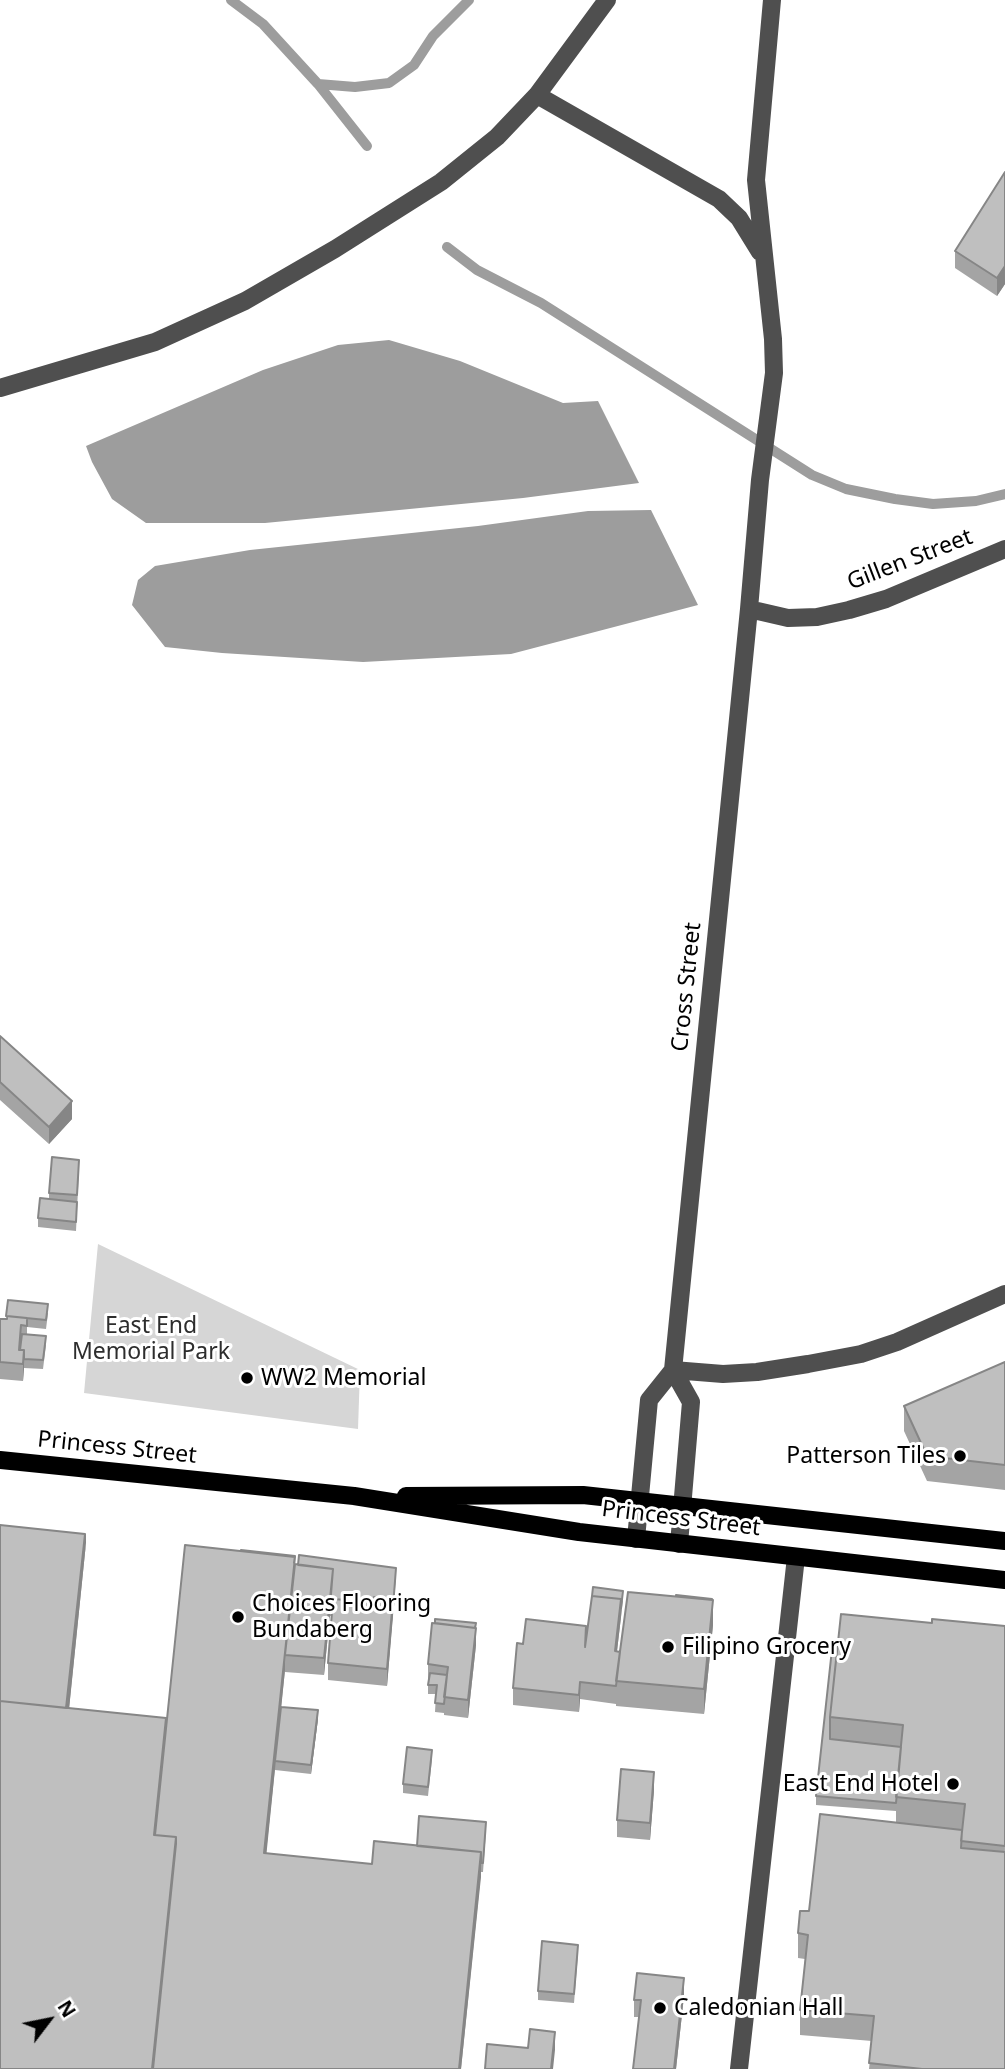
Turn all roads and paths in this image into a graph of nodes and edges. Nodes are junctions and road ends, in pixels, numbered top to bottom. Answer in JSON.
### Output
{"nodes":[{"id":1,"x":607,"y":0,"type":"edge"},
{"id":2,"x":772,"y":0,"type":"edge"},
{"id":3,"x":537,"y":95,"type":"junction"},
{"id":4,"x":764,"y":257,"type":"junction"},
{"id":5,"x":0,"y":387,"type":"edge"},
{"id":6,"x":1005,"y":549,"type":"edge"},
{"id":7,"x":749,"y":609,"type":"junction"},
{"id":8,"x":1005,"y":1294,"type":"edge"},
{"id":9,"x":673,"y":1370,"type":"junction"},
{"id":10,"x":0,"y":1460,"type":"edge"},
{"id":11,"x":354,"y":1496,"type":"junction"},
{"id":12,"x":639,"y":1501,"type":"junction"},
{"id":13,"x":682,"y":1506,"type":"junction"},
{"id":14,"x":636,"y":1538,"type":"junction"},
{"id":15,"x":1005,"y":1541,"type":"edge"},
{"id":16,"x":679,"y":1544,"type":"junction"},
{"id":17,"x":796,"y":1557,"type":"junction"},
{"id":18,"x":1005,"y":1580,"type":"edge"},
{"id":19,"x":739,"y":2069,"type":"edge"}],
"edges":[{"from":1,"to":3,"type":"street"},
{"from":2,"to":4,"type":"street","name":"Cross Street"},
{"from":3,"to":4,"type":"street"},
{"from":3,"to":5,"type":"street"},
{"from":4,"to":7,"type":"street","name":"Cross Street"},
{"from":6,"to":7,"type":"street","name":"Gillen Street"},
{"from":7,"to":9,"type":"street","name":"Cross Street"},
{"from":8,"to":9,"type":"street"},
{"from":9,"to":12,"type":"street"},
{"from":9,"to":13,"type":"street"},
{"from":10,"to":11,"type":"main road","name":"Princess Street"},
{"from":11,"to":12,"type":"main road","name":"Princess Street"},
{"from":11,"to":14,"type":"main road","name":"Princess Street"},
{"from":12,"to":13,"type":"main road","name":"Princess Street"},
{"from":12,"to":14,"type":"street"},
{"from":13,"to":15,"type":"main road","name":"Princess Street"},
{"from":13,"to":16,"type":"street"},
{"from":14,"to":16,"type":"main road","name":"Princess Street"},
{"from":16,"to":17,"type":"main road","name":"Princess Street"},
{"from":17,"to":18,"type":"main road","name":"Princess Street"},
{"from":17,"to":19,"type":"street"}]}
